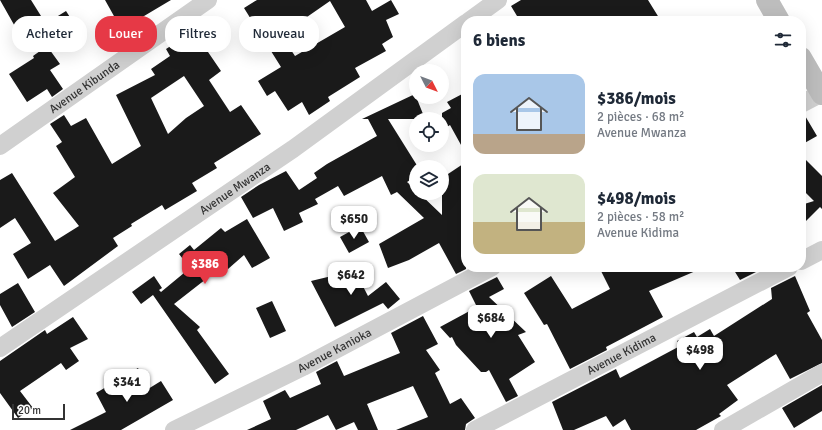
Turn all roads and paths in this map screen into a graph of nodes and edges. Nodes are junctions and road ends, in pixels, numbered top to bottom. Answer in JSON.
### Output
{"nodes":[{"id":1,"x":208,"y":0,"type":"edge"},
{"id":2,"x":498,"y":0,"type":"edge"},
{"id":3,"x":768,"y":0,"type":"edge"},
{"id":4,"x":476,"y":16,"type":"edge"},
{"id":5,"x":776,"y":16,"type":"edge"},
{"id":6,"x":461,"y":27,"type":"edge"},
{"id":7,"x":806,"y":67,"type":"edge"},
{"id":8,"x":822,"y":94,"type":"edge"},
{"id":9,"x":806,"y":102,"type":"edge"},
{"id":10,"x":0,"y":146,"type":"edge"},
{"id":11,"x":822,"y":250,"type":"edge"},
{"id":12,"x":806,"y":258,"type":"edge"},
{"id":13,"x":483,"y":272,"type":"edge"},
{"id":14,"x":779,"y":272,"type":"edge"},
{"id":15,"x":0,"y":348,"type":"edge"},
{"id":16,"x":822,"y":373,"type":"edge"},
{"id":17,"x":174,"y":430,"type":"edge"},
{"id":18,"x":475,"y":430,"type":"edge"},
{"id":19,"x":723,"y":430,"type":"edge"}],
"edges":[{"from":1,"to":10,"type":"street","name":"Avenue Kibunda"},
{"from":2,"to":4,"type":"street"},
{"from":3,"to":5,"type":"main road"},
{"from":6,"to":15,"type":"street","name":"Avenue Mwanza"},
{"from":7,"to":8,"type":"main road"},
{"from":8,"to":9,"type":"street"},
{"from":11,"to":12,"type":"street"},
{"from":13,"to":17,"type":"street","name":"Avenue Kanioka"},
{"from":14,"to":18,"type":"street","name":"Avenue Kidima"},
{"from":16,"to":19,"type":"street"}]}
